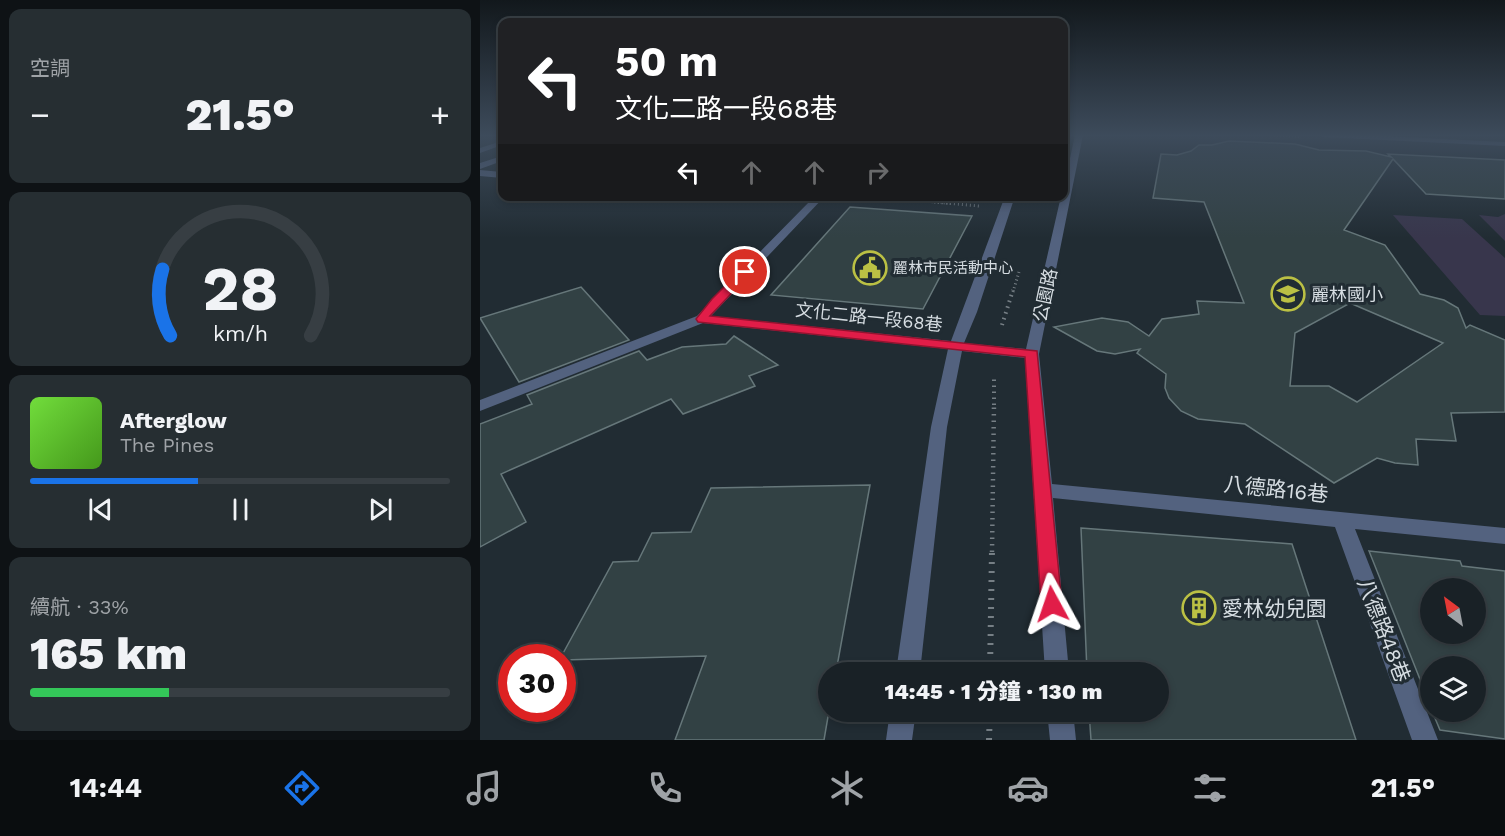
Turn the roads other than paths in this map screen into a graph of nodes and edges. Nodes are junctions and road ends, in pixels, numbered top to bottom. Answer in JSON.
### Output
{"nodes":[{"id":1,"x":1072,"y":170,"type":"edge"},
{"id":2,"x":480,"y":173,"type":"edge"},
{"id":3,"x":498,"y":175,"type":"edge"},
{"id":4,"x":1068,"y":186,"type":"edge"},
{"id":5,"x":817,"y":201,"type":"edge"},
{"id":6,"x":1065,"y":201,"type":"edge"},
{"id":7,"x":1007,"y":202,"type":"edge"},
{"id":8,"x":702,"y":319,"type":"junction"},
{"id":9,"x":956,"y":345,"type":"junction"},
{"id":10,"x":1032,"y":354,"type":"junction"},
{"id":11,"x":480,"y":406,"type":"edge"},
{"id":12,"x":1042,"y":490,"type":"junction"},
{"id":13,"x":1342,"y":520,"type":"junction"},
{"id":14,"x":1505,"y":536,"type":"edge"},
{"id":15,"x":909,"y":662,"type":"edge"},
{"id":16,"x":1056,"y":662,"type":"edge"},
{"id":17,"x":901,"y":722,"type":"edge"},
{"id":18,"x":1061,"y":722,"type":"edge"},
{"id":19,"x":899,"y":740,"type":"edge"},
{"id":20,"x":1063,"y":740,"type":"edge"},
{"id":21,"x":1425,"y":740,"type":"edge"}],
"edges":[{"from":1,"to":4,"type":"street","name":"公園路"},
{"from":2,"to":3,"type":"street"},
{"from":5,"to":8,"type":"street","name":"文化二路一段68巷"},
{"from":6,"to":10,"type":"street","name":"公園路"},
{"from":7,"to":9,"type":"street"},
{"from":8,"to":9,"type":"street","name":"文化二路一段68巷"},
{"from":8,"to":11,"type":"street","name":"文化二路一段68巷"},
{"from":9,"to":10,"type":"street","name":"文化二路一段68巷"},
{"from":9,"to":15,"type":"street"},
{"from":10,"to":12,"type":"street","name":"公園路"},
{"from":12,"to":13,"type":"street","name":"八德路16巷"},
{"from":12,"to":16,"type":"street","name":"公園路"},
{"from":13,"to":14,"type":"street","name":"八德路16巷"},
{"from":13,"to":21,"type":"street","name":"八德路48巷"},
{"from":17,"to":19,"type":"street"},
{"from":18,"to":20,"type":"street"}]}
